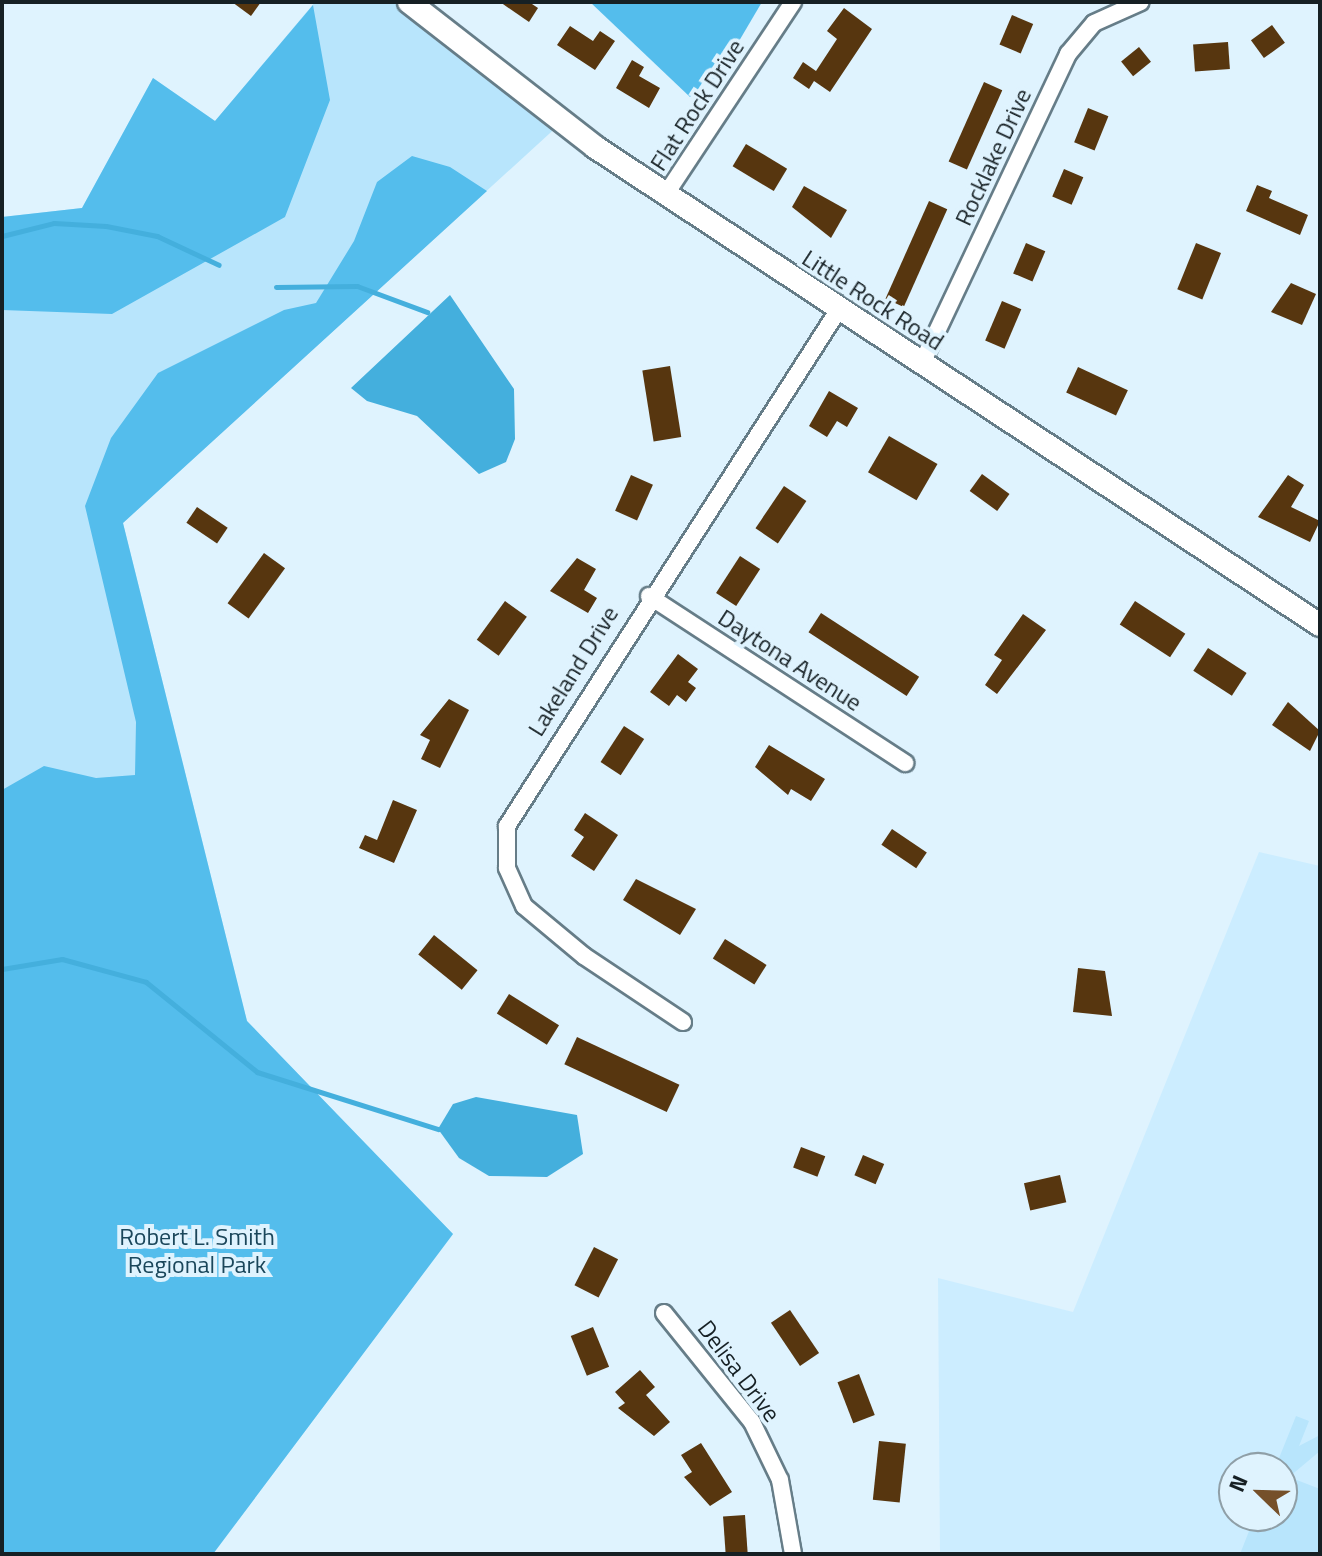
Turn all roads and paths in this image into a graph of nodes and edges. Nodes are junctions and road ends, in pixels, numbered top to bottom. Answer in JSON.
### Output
{"nodes":[{"id":1,"x":409,"y":2,"type":"edge"},
{"id":2,"x":793,"y":2,"type":"edge"},
{"id":3,"x":1141,"y":2,"type":"edge"},
{"id":4,"x":666,"y":194,"type":"junction"},
{"id":5,"x":839,"y":309,"type":"junction"},
{"id":6,"x":922,"y":363,"type":"junction"},
{"id":7,"x":649,"y":596,"type":"junction"},
{"id":8,"x":1320,"y":625,"type":"edge"},
{"id":9,"x":905,"y":763,"type":"dead end"},
{"id":10,"x":683,"y":1022,"type":"dead end"},
{"id":11,"x":664,"y":1313,"type":"dead end"},
{"id":12,"x":793,"y":1554,"type":"edge"}],
"edges":[{"from":1,"to":4,"type":"main road","name":"Little Rock Road"},
{"from":2,"to":4,"type":"street","name":"Flat Rock Drive"},
{"from":3,"to":6,"type":"street","name":"Rocklake Drive"},
{"from":4,"to":5,"type":"main road","name":"Little Rock Road"},
{"from":5,"to":6,"type":"main road","name":"Little Rock Road"},
{"from":5,"to":7,"type":"street","name":"Lakeland Drive"},
{"from":6,"to":8,"type":"main road","name":"Little Rock Road"},
{"from":7,"to":9,"type":"street","name":"Daytona Avenue"},
{"from":7,"to":10,"type":"street","name":"Lakeland Drive"},
{"from":11,"to":12,"type":"street","name":"Delisa Drive"}]}
